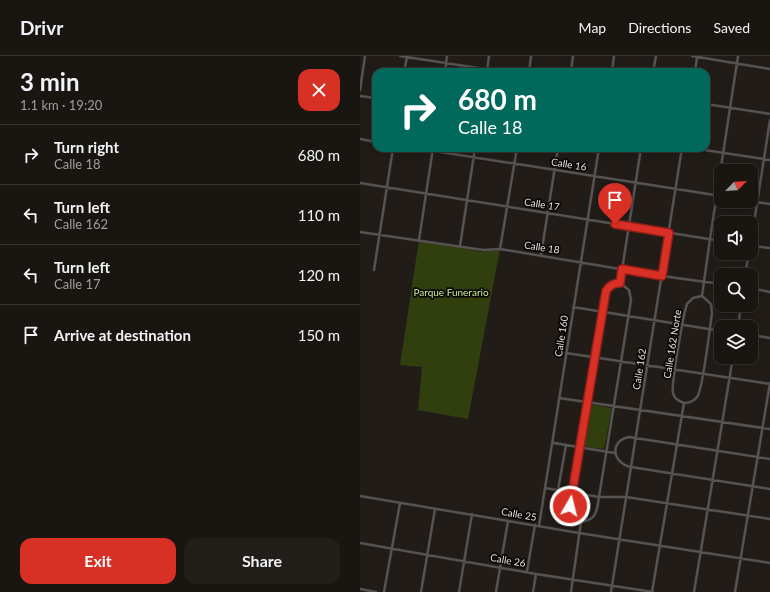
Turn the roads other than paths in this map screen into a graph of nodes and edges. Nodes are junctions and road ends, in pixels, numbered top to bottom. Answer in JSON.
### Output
{"nodes":[{"id":1,"x":365,"y":56,"type":"edge"},
{"id":2,"x":400,"y":56,"type":"edge"},
{"id":3,"x":407,"y":56,"type":"edge"},
{"id":4,"x":448,"y":56,"type":"edge"},
{"id":5,"x":489,"y":56,"type":"edge"},
{"id":6,"x":531,"y":56,"type":"edge"},
{"id":7,"x":573,"y":56,"type":"edge"},
{"id":8,"x":614,"y":56,"type":"edge"},
{"id":9,"x":656,"y":56,"type":"edge"},
{"id":10,"x":692,"y":56,"type":"edge"},
{"id":11,"x":697,"y":56,"type":"edge"},
{"id":12,"x":738,"y":56,"type":"edge"},
{"id":13,"x":446,"y":63,"type":"junction"},
{"id":14,"x":737,"y":63,"type":"junction"},
{"id":15,"x":405,"y":68,"type":"edge"},
{"id":16,"x":445,"y":68,"type":"edge"},
{"id":17,"x":475,"y":68,"type":"edge"},
{"id":18,"x":487,"y":68,"type":"edge"},
{"id":19,"x":530,"y":68,"type":"edge"},
{"id":20,"x":572,"y":68,"type":"edge"},
{"id":21,"x":612,"y":68,"type":"edge"},
{"id":22,"x":654,"y":68,"type":"edge"},
{"id":23,"x":696,"y":68,"type":"edge"},
{"id":24,"x":770,"y":69,"type":"edge"},
{"id":25,"x":360,"y":90,"type":"edge"},
{"id":26,"x":360,"y":96,"type":"edge"},
{"id":27,"x":372,"y":98,"type":"edge"},
{"id":28,"x":710,"y":105,"type":"edge"},
{"id":29,"x":731,"y":108,"type":"junction"},
{"id":30,"x":770,"y":114,"type":"edge"},
{"id":31,"x":770,"y":120,"type":"edge"},
{"id":32,"x":360,"y":139,"type":"edge"},
{"id":33,"x":372,"y":141,"type":"edge"},
{"id":34,"x":710,"y":151,"type":"edge"},
{"id":35,"x":392,"y":152,"type":"edge"},
{"id":36,"x":433,"y":152,"type":"edge"},
{"id":37,"x":445,"y":152,"type":"edge"},
{"id":38,"x":475,"y":152,"type":"edge"},
{"id":39,"x":515,"y":152,"type":"edge"},
{"id":40,"x":557,"y":152,"type":"edge"},
{"id":41,"x":598,"y":152,"type":"edge"},
{"id":42,"x":640,"y":152,"type":"edge"},
{"id":43,"x":681,"y":152,"type":"edge"},
{"id":44,"x":723,"y":153,"type":"junction"},
{"id":45,"x":474,"y":157,"type":"junction"},
{"id":46,"x":764,"y":159,"type":"junction"},
{"id":47,"x":770,"y":160,"type":"edge"},
{"id":48,"x":514,"y":163,"type":"junction"},
{"id":49,"x":721,"y":164,"type":"edge"},
{"id":50,"x":555,"y":170,"type":"junction"},
{"id":51,"x":595,"y":176,"type":"junction"},
{"id":52,"x":360,"y":183,"type":"edge"},
{"id":53,"x":636,"y":183,"type":"junction"},
{"id":54,"x":386,"y":187,"type":"junction"},
{"id":55,"x":676,"y":189,"type":"junction"},
{"id":56,"x":426,"y":193,"type":"junction"},
{"id":57,"x":714,"y":196,"type":"edge"},
{"id":58,"x":758,"y":196,"type":"edge"},
{"id":59,"x":467,"y":200,"type":"junction"},
{"id":60,"x":758,"y":202,"type":"edge"},
{"id":61,"x":770,"y":204,"type":"edge"},
{"id":62,"x":507,"y":206,"type":"junction"},
{"id":63,"x":714,"y":208,"type":"edge"},
{"id":64,"x":548,"y":213,"type":"junction"},
{"id":65,"x":588,"y":220,"type":"junction"},
{"id":66,"x":629,"y":227,"type":"junction"},
{"id":67,"x":360,"y":232,"type":"edge"},
{"id":68,"x":669,"y":233,"type":"junction"},
{"id":69,"x":379,"y":234,"type":"junction"},
{"id":70,"x":710,"y":239,"type":"junction"},
{"id":71,"x":419,"y":240,"type":"junction"},
{"id":72,"x":714,"y":240,"type":"edge"},
{"id":73,"x":460,"y":246,"type":"junction"},
{"id":74,"x":758,"y":247,"type":"edge"},
{"id":75,"x":770,"y":248,"type":"edge"},
{"id":76,"x":500,"y":249,"type":"junction"},
{"id":77,"x":541,"y":255,"type":"junction"},
{"id":78,"x":581,"y":262,"type":"junction"},
{"id":79,"x":622,"y":269,"type":"junction"},
{"id":80,"x":374,"y":270,"type":"dead end"},
{"id":81,"x":662,"y":276,"type":"junction"},
{"id":82,"x":704,"y":281,"type":"junction"},
{"id":83,"x":620,"y":283,"type":"junction"},
{"id":84,"x":714,"y":283,"type":"edge"},
{"id":85,"x":758,"y":289,"type":"edge"},
{"id":86,"x":770,"y":292,"type":"edge"},
{"id":87,"x":702,"y":296,"type":"junction"},
{"id":88,"x":573,"y":307,"type":"junction"},
{"id":89,"x":602,"y":312,"type":"junction"},
{"id":90,"x":629,"y":316,"type":"junction"},
{"id":91,"x":655,"y":320,"type":"junction"},
{"id":92,"x":683,"y":325,"type":"junction"},
{"id":93,"x":710,"y":329,"type":"junction"},
{"id":94,"x":714,"y":329,"type":"edge"},
{"id":95,"x":758,"y":336,"type":"edge"},
{"id":96,"x":770,"y":338,"type":"edge"},
{"id":97,"x":566,"y":353,"type":"junction"},
{"id":98,"x":594,"y":358,"type":"junction"},
{"id":99,"x":621,"y":362,"type":"junction"},
{"id":100,"x":732,"y":364,"type":"edge"},
{"id":101,"x":648,"y":365,"type":"junction"},
{"id":102,"x":675,"y":370,"type":"junction"},
{"id":103,"x":702,"y":374,"type":"junction"},
{"id":104,"x":729,"y":378,"type":"junction"},
{"id":105,"x":770,"y":384,"type":"edge"},
{"id":106,"x":559,"y":398,"type":"junction"},
{"id":107,"x":586,"y":403,"type":"junction"},
{"id":108,"x":684,"y":403,"type":"junction"},
{"id":109,"x":613,"y":406,"type":"junction"},
{"id":110,"x":641,"y":409,"type":"junction"},
{"id":111,"x":681,"y":415,"type":"junction"},
{"id":112,"x":722,"y":422,"type":"junction"},
{"id":113,"x":762,"y":428,"type":"junction"},
{"id":114,"x":770,"y":429,"type":"edge"},
{"id":115,"x":636,"y":437,"type":"junction"},
{"id":116,"x":553,"y":443,"type":"junction"},
{"id":117,"x":677,"y":444,"type":"junction"},
{"id":118,"x":566,"y":445,"type":"junction"},
{"id":119,"x":579,"y":447,"type":"junction"},
{"id":120,"x":718,"y":450,"type":"junction"},
{"id":121,"x":606,"y":452,"type":"junction"},
{"id":122,"x":616,"y":453,"type":"junction"},
{"id":123,"x":757,"y":457,"type":"junction"},
{"id":124,"x":770,"y":459,"type":"edge"},
{"id":125,"x":631,"y":467,"type":"junction"},
{"id":126,"x":672,"y":474,"type":"junction"},
{"id":127,"x":712,"y":480,"type":"junction"},
{"id":128,"x":753,"y":486,"type":"junction"},
{"id":129,"x":545,"y":488,"type":"junction"},
{"id":130,"x":770,"y":489,"type":"edge"},
{"id":131,"x":558,"y":490,"type":"junction"},
{"id":132,"x":572,"y":492,"type":"junction"},
{"id":133,"x":360,"y":496,"type":"edge"},
{"id":134,"x":600,"y":496,"type":"junction"},
{"id":135,"x":626,"y":497,"type":"junction"},
{"id":136,"x":400,"y":503,"type":"junction"},
{"id":137,"x":667,"y":504,"type":"junction"},
{"id":138,"x":435,"y":509,"type":"junction"},
{"id":139,"x":707,"y":510,"type":"junction"},
{"id":140,"x":472,"y":514,"type":"junction"},
{"id":141,"x":748,"y":515,"type":"junction"},
{"id":142,"x":770,"y":519,"type":"edge"},
{"id":143,"x":508,"y":521,"type":"junction"},
{"id":144,"x":581,"y":522,"type":"junction"},
{"id":145,"x":535,"y":525,"type":"junction"},
{"id":146,"x":539,"y":526,"type":"junction"},
{"id":147,"x":580,"y":533,"type":"junction"},
{"id":148,"x":620,"y":539,"type":"junction"},
{"id":149,"x":360,"y":543,"type":"edge"},
{"id":150,"x":660,"y":546,"type":"junction"},
{"id":151,"x":392,"y":549,"type":"junction"},
{"id":152,"x":701,"y":552,"type":"junction"},
{"id":153,"x":427,"y":555,"type":"junction"},
{"id":154,"x":741,"y":559,"type":"junction"},
{"id":155,"x":463,"y":561,"type":"junction"},
{"id":156,"x":770,"y":563,"type":"edge"},
{"id":157,"x":500,"y":567,"type":"junction"},
{"id":158,"x":527,"y":572,"type":"junction"},
{"id":159,"x":536,"y":574,"type":"junction"},
{"id":160,"x":573,"y":580,"type":"junction"},
{"id":161,"x":612,"y":585,"type":"junction"},
{"id":162,"x":360,"y":589,"type":"edge"},
{"id":163,"x":376,"y":592,"type":"edge"},
{"id":164,"x":384,"y":592,"type":"edge"},
{"id":165,"x":421,"y":592,"type":"edge"},
{"id":166,"x":459,"y":592,"type":"edge"},
{"id":167,"x":496,"y":592,"type":"edge"},
{"id":168,"x":533,"y":592,"type":"edge"},
{"id":169,"x":571,"y":592,"type":"edge"},
{"id":170,"x":611,"y":592,"type":"edge"},
{"id":171,"x":652,"y":592,"type":"edge"},
{"id":172,"x":694,"y":592,"type":"edge"},
{"id":173,"x":735,"y":592,"type":"edge"}],
"edges":[{"from":1,"to":25,"type":"street"},
{"from":2,"to":3,"type":"street"},
{"from":3,"to":13,"type":"street"},
{"from":3,"to":15,"type":"street"},
{"from":4,"to":13,"type":"street"},
{"from":5,"to":18,"type":"street"},
{"from":6,"to":19,"type":"street"},
{"from":7,"to":20,"type":"street"},
{"from":8,"to":21,"type":"street"},
{"from":9,"to":22,"type":"street"},
{"from":10,"to":11,"type":"street"},
{"from":11,"to":14,"type":"street"},
{"from":11,"to":23,"type":"street"},
{"from":12,"to":14,"type":"street"},
{"from":13,"to":16,"type":"street"},
{"from":13,"to":17,"type":"street"},
{"from":14,"to":24,"type":"street"},
{"from":14,"to":29,"type":"street"},
{"from":26,"to":27,"type":"street"},
{"from":28,"to":29,"type":"street"},
{"from":29,"to":30,"type":"street"},
{"from":29,"to":44,"type":"street"},
{"from":31,"to":46,"type":"street"},
{"from":32,"to":33,"type":"street"},
{"from":34,"to":44,"type":"street"},
{"from":35,"to":54,"type":"street"},
{"from":36,"to":56,"type":"street"},
{"from":37,"to":45,"type":"street","name":"Calle 16"},
{"from":38,"to":45,"type":"street"},
{"from":39,"to":48,"type":"street"},
{"from":40,"to":50,"type":"street"},
{"from":41,"to":51,"type":"street","name":"Calle 160"},
{"from":42,"to":53,"type":"street"},
{"from":43,"to":55,"type":"street","name":"Calle 162"},
{"from":44,"to":46,"type":"street"},
{"from":44,"to":49,"type":"street"},
{"from":45,"to":48,"type":"street","name":"Calle 16"},
{"from":45,"to":59,"type":"street"},
{"from":46,"to":47,"type":"street"},
{"from":46,"to":58,"type":"street"},
{"from":48,"to":50,"type":"street","name":"Calle 16"},
{"from":48,"to":62,"type":"street"},
{"from":50,"to":51,"type":"street","name":"Calle 16"},
{"from":50,"to":64,"type":"street"},
{"from":51,"to":53,"type":"street","name":"Calle 16"},
{"from":51,"to":65,"type":"street","name":"Calle 160"},
{"from":52,"to":54,"type":"street","name":"Calle 17"},
{"from":53,"to":55,"type":"street","name":"Calle 16"},
{"from":53,"to":66,"type":"street"},
{"from":54,"to":56,"type":"street","name":"Calle 17"},
{"from":54,"to":69,"type":"street"},
{"from":55,"to":57,"type":"street","name":"Calle 16"},
{"from":55,"to":68,"type":"street","name":"Calle 162"},
{"from":56,"to":59,"type":"street","name":"Calle 17"},
{"from":56,"to":71,"type":"street"},
{"from":59,"to":62,"type":"street","name":"Calle 17"},
{"from":59,"to":73,"type":"street"},
{"from":60,"to":61,"type":"street"},
{"from":62,"to":64,"type":"street","name":"Calle 17"},
{"from":62,"to":76,"type":"street"},
{"from":63,"to":70,"type":"street"},
{"from":64,"to":65,"type":"street","name":"Calle 17"},
{"from":64,"to":77,"type":"street"},
{"from":65,"to":66,"type":"street","name":"Calle 17"},
{"from":65,"to":78,"type":"street","name":"Calle 160"},
{"from":66,"to":68,"type":"street","name":"Calle 17"},
{"from":66,"to":79,"type":"street"},
{"from":67,"to":69,"type":"street","name":"Calle 18"},
{"from":68,"to":70,"type":"street","name":"Calle 17"},
{"from":68,"to":81,"type":"street","name":"Calle 162"},
{"from":69,"to":71,"type":"street","name":"Calle 18"},
{"from":69,"to":80,"type":"street"},
{"from":70,"to":72,"type":"street","name":"Calle 17"},
{"from":70,"to":82,"type":"street"},
{"from":71,"to":73,"type":"street","name":"Calle 18"},
{"from":73,"to":76,"type":"street","name":"Calle 18"},
{"from":74,"to":75,"type":"street"},
{"from":76,"to":77,"type":"street","name":"Calle 18"},
{"from":77,"to":78,"type":"street","name":"Calle 18"},
{"from":78,"to":79,"type":"street","name":"Calle 18"},
{"from":78,"to":88,"type":"street","name":"Calle 160"},
{"from":79,"to":81,"type":"street","name":"Calle 18"},
{"from":79,"to":83,"type":"street"},
{"from":81,"to":82,"type":"street","name":"Calle 18"},
{"from":81,"to":91,"type":"street","name":"Calle 162"},
{"from":82,"to":84,"type":"street","name":"Calle 18"},
{"from":82,"to":87,"type":"street"},
{"from":83,"to":89,"type":"street"},
{"from":83,"to":90,"type":"street"},
{"from":85,"to":86,"type":"street"},
{"from":87,"to":92,"type":"street","name":"Calle 162 Norte"},
{"from":87,"to":93,"type":"street"},
{"from":88,"to":89,"type":"street"},
{"from":88,"to":97,"type":"street","name":"Calle 160"},
{"from":89,"to":90,"type":"street"},
{"from":89,"to":98,"type":"street"},
{"from":90,"to":91,"type":"street"},
{"from":90,"to":99,"type":"street"},
{"from":91,"to":92,"type":"street"},
{"from":91,"to":101,"type":"street","name":"Calle 162"},
{"from":92,"to":93,"type":"street"},
{"from":92,"to":102,"type":"street","name":"Calle 162 Norte"},
{"from":93,"to":94,"type":"street"},
{"from":93,"to":103,"type":"street"},
{"from":95,"to":96,"type":"street"},
{"from":97,"to":98,"type":"street"},
{"from":97,"to":106,"type":"street","name":"Calle 160"},
{"from":98,"to":99,"type":"street"},
{"from":98,"to":107,"type":"street"},
{"from":99,"to":101,"type":"street"},
{"from":99,"to":109,"type":"street"},
{"from":100,"to":104,"type":"street"},
{"from":101,"to":102,"type":"street"},
{"from":101,"to":110,"type":"street","name":"Calle 162"},
{"from":102,"to":103,"type":"street"},
{"from":102,"to":108,"type":"street","name":"Calle 162 Norte"},
{"from":103,"to":104,"type":"street"},
{"from":103,"to":108,"type":"street"},
{"from":104,"to":105,"type":"street"},
{"from":104,"to":112,"type":"street"},
{"from":105,"to":113,"type":"street"},
{"from":106,"to":107,"type":"street"},
{"from":106,"to":116,"type":"street","name":"Calle 160"},
{"from":107,"to":109,"type":"street"},
{"from":107,"to":119,"type":"street"},
{"from":108,"to":111,"type":"street"},
{"from":109,"to":110,"type":"street"},
{"from":109,"to":121,"type":"street"},
{"from":110,"to":111,"type":"street"},
{"from":110,"to":115,"type":"street","name":"Calle 162"},
{"from":111,"to":112,"type":"street"},
{"from":111,"to":117,"type":"street"},
{"from":112,"to":113,"type":"street"},
{"from":112,"to":120,"type":"street"},
{"from":113,"to":114,"type":"street"},
{"from":113,"to":123,"type":"street"},
{"from":115,"to":117,"type":"street"},
{"from":115,"to":122,"type":"street"},
{"from":115,"to":125,"type":"street","name":"Calle 162"},
{"from":116,"to":118,"type":"street"},
{"from":116,"to":129,"type":"street","name":"Calle 160"},
{"from":117,"to":120,"type":"street"},
{"from":117,"to":126,"type":"street"},
{"from":118,"to":119,"type":"street"},
{"from":118,"to":131,"type":"street"},
{"from":119,"to":121,"type":"street"},
{"from":119,"to":132,"type":"street"},
{"from":120,"to":123,"type":"street"},
{"from":120,"to":127,"type":"street"},
{"from":121,"to":122,"type":"street"},
{"from":121,"to":134,"type":"street"},
{"from":122,"to":125,"type":"street"},
{"from":123,"to":124,"type":"street"},
{"from":123,"to":128,"type":"street"},
{"from":125,"to":126,"type":"street"},
{"from":125,"to":135,"type":"street","name":"Calle 162"},
{"from":126,"to":127,"type":"street"},
{"from":126,"to":137,"type":"street"},
{"from":127,"to":128,"type":"street"},
{"from":127,"to":139,"type":"street"},
{"from":128,"to":130,"type":"street"},
{"from":128,"to":141,"type":"street"},
{"from":129,"to":131,"type":"street"},
{"from":129,"to":146,"type":"street","name":"Calle 160"},
{"from":131,"to":132,"type":"street"},
{"from":132,"to":134,"type":"street"},
{"from":132,"to":144,"type":"street"},
{"from":133,"to":136,"type":"street","name":"Calle 25"},
{"from":134,"to":135,"type":"street"},
{"from":134,"to":144,"type":"street"},
{"from":135,"to":137,"type":"street"},
{"from":135,"to":148,"type":"street","name":"Calle 162"},
{"from":136,"to":138,"type":"street","name":"Calle 25"},
{"from":136,"to":151,"type":"street"},
{"from":137,"to":139,"type":"street"},
{"from":137,"to":150,"type":"street"},
{"from":138,"to":140,"type":"street","name":"Calle 25"},
{"from":138,"to":153,"type":"street"},
{"from":139,"to":141,"type":"street"},
{"from":139,"to":152,"type":"street"},
{"from":140,"to":143,"type":"street","name":"Calle 25"},
{"from":140,"to":155,"type":"street"},
{"from":141,"to":142,"type":"street"},
{"from":141,"to":154,"type":"street"},
{"from":143,"to":145,"type":"street","name":"Calle 25"},
{"from":143,"to":157,"type":"street"},
{"from":144,"to":147,"type":"street"},
{"from":145,"to":146,"type":"street","name":"Calle 25"},
{"from":145,"to":158,"type":"street"},
{"from":146,"to":147,"type":"street","name":"Calle 25"},
{"from":147,"to":148,"type":"street","name":"Calle 25"},
{"from":147,"to":160,"type":"street"},
{"from":148,"to":150,"type":"street","name":"Calle 25"},
{"from":148,"to":161,"type":"street","name":"Calle 162"},
{"from":149,"to":151,"type":"street","name":"Calle 26"},
{"from":150,"to":152,"type":"street","name":"Calle 25"},
{"from":150,"to":171,"type":"street"},
{"from":151,"to":153,"type":"street","name":"Calle 26"},
{"from":151,"to":164,"type":"street"},
{"from":152,"to":154,"type":"street","name":"Calle 25"},
{"from":152,"to":172,"type":"street"},
{"from":153,"to":155,"type":"street","name":"Calle 26"},
{"from":153,"to":165,"type":"street"},
{"from":154,"to":156,"type":"street","name":"Calle 25"},
{"from":154,"to":173,"type":"street"},
{"from":155,"to":157,"type":"street","name":"Calle 26"},
{"from":155,"to":166,"type":"street"},
{"from":157,"to":158,"type":"street","name":"Calle 26"},
{"from":157,"to":167,"type":"street"},
{"from":158,"to":159,"type":"street","name":"Calle 26"},
{"from":159,"to":160,"type":"street","name":"Calle 26"},
{"from":159,"to":168,"type":"street"},
{"from":160,"to":161,"type":"street","name":"Calle 26"},
{"from":160,"to":169,"type":"street"},
{"from":161,"to":170,"type":"street","name":"Calle 162"},
{"from":161,"to":171,"type":"street","name":"Calle 26"},
{"from":162,"to":163,"type":"street"}]}
